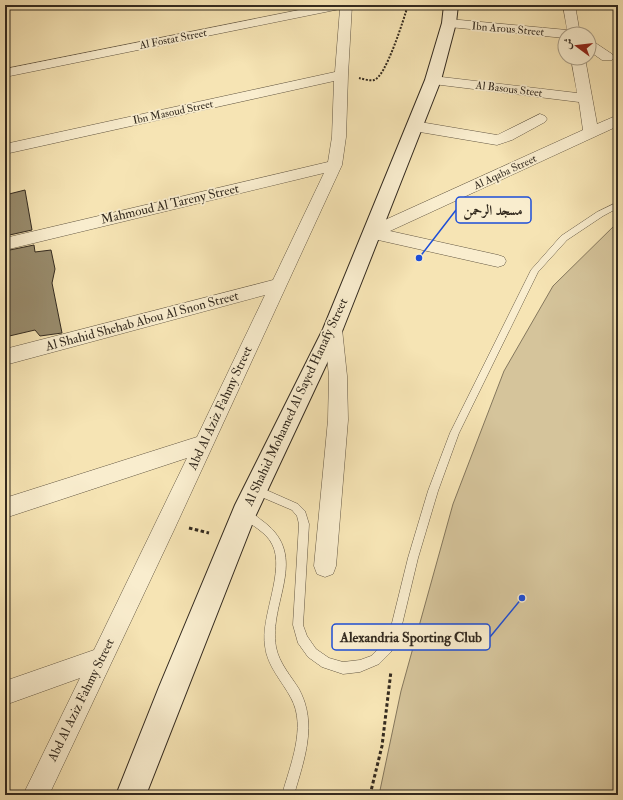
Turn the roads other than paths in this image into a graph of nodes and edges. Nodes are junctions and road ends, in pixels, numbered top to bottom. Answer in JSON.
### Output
{"nodes":[{"id":1,"x":10,"y":5,"type":"edge"},
{"id":2,"x":342,"y":5,"type":"edge"},
{"id":3,"x":346,"y":5,"type":"edge"},
{"id":4,"x":569,"y":5,"type":"edge"},
{"id":5,"x":5,"y":6,"type":"edge"},
{"id":6,"x":450,"y":14,"type":"edge"},
{"id":7,"x":573,"y":26,"type":"edge"},
{"id":8,"x":557,"y":32,"type":"edge"},
{"id":9,"x":597,"y":51,"type":"edge"},
{"id":10,"x":607,"y":57,"type":"dead end"},
{"id":11,"x":579,"y":66,"type":"edge"},
{"id":12,"x":5,"y":73,"type":"edge"},
{"id":13,"x":341,"y":75,"type":"junction"},
{"id":14,"x":433,"y":80,"type":"junction"},
{"id":15,"x":585,"y":98,"type":"junction"},
{"id":16,"x":540,"y":119,"type":"dead end"},
{"id":17,"x":618,"y":120,"type":"edge"},
{"id":18,"x":414,"y":126,"type":"junction"},
{"id":19,"x":591,"y":132,"type":"junction"},
{"id":20,"x":5,"y":149,"type":"edge"},
{"id":21,"x":335,"y":165,"type":"junction"},
{"id":22,"x":618,"y":205,"type":"edge"},
{"id":23,"x":371,"y":233,"type":"junction"},
{"id":24,"x":5,"y":244,"type":"edge"},
{"id":25,"x":498,"y":261,"type":"dead end"},
{"id":26,"x":278,"y":285,"type":"junction"},
{"id":27,"x":333,"y":329,"type":"junction"},
{"id":28,"x":5,"y":357,"type":"edge"},
{"id":29,"x":203,"y":444,"type":"junction"},
{"id":30,"x":255,"y":490,"type":"junction"},
{"id":31,"x":5,"y":508,"type":"edge"},
{"id":32,"x":244,"y":513,"type":"junction"},
{"id":33,"x":325,"y":566,"type":"dead end"},
{"id":34,"x":101,"y":659,"type":"junction"},
{"id":35,"x":5,"y":693,"type":"edge"},
{"id":36,"x":36,"y":795,"type":"edge"},
{"id":37,"x":131,"y":795,"type":"edge"},
{"id":38,"x":288,"y":795,"type":"edge"}],
"edges":[{"from":1,"to":5,"type":"street"},
{"from":2,"to":12,"type":"street","name":"Al Fostat Street"},
{"from":3,"to":13,"type":"street","name":"Abd Al Aziz Fahmy Street"},
{"from":4,"to":7,"type":"street"},
{"from":6,"to":8,"type":"street","name":"Ibn Arous Street"},
{"from":6,"to":14,"type":"street","name":"Al Shahid Mohamed Al Sayed Hanafy Street"},
{"from":9,"to":10,"type":"street"},
{"from":11,"to":15,"type":"street"},
{"from":13,"to":20,"type":"street","name":"Ibn Masoud Street"},
{"from":13,"to":21,"type":"street","name":"Abd Al Aziz Fahmy Street"},
{"from":14,"to":15,"type":"street","name":"Al Basous Steet"},
{"from":14,"to":18,"type":"street","name":"Al Shahid Mohamed Al Sayed Hanafy Street"},
{"from":15,"to":19,"type":"street"},
{"from":16,"to":18,"type":"street"},
{"from":17,"to":19,"type":"street","name":"Al Aqaba Street"},
{"from":18,"to":23,"type":"street","name":"Al Shahid Mohamed Al Sayed Hanafy Street"},
{"from":19,"to":23,"type":"street","name":"Al Aqaba Street"},
{"from":21,"to":24,"type":"street","name":"Mahmoud Al Tareny Street"},
{"from":21,"to":26,"type":"street","name":"Abd Al Aziz Fahmy Street"},
{"from":22,"to":30,"type":"lane"},
{"from":23,"to":25,"type":"street"},
{"from":23,"to":27,"type":"street","name":"Al Shahid Mohamed Al Sayed Hanafy Street"},
{"from":26,"to":28,"type":"street","name":"Al Shahid Shehab Abou Al Snon Street"},
{"from":26,"to":29,"type":"street","name":"Abd Al Aziz Fahmy Street"},
{"from":27,"to":30,"type":"street","name":"Al Shahid Mohamed Al Sayed Hanafy Street"},
{"from":27,"to":33,"type":"street"},
{"from":29,"to":31,"type":"street"},
{"from":29,"to":34,"type":"street","name":"Abd Al Aziz Fahmy Street"},
{"from":30,"to":32,"type":"street","name":"Al Shahid Mohamed Al Sayed Hanafy Street"},
{"from":32,"to":37,"type":"street","name":"Al Shahid Mohamed Al Sayed Hanafy Street"},
{"from":32,"to":38,"type":"lane"},
{"from":34,"to":35,"type":"street"},
{"from":34,"to":36,"type":"street","name":"Abd Al Aziz Fahmy Street"}]}
